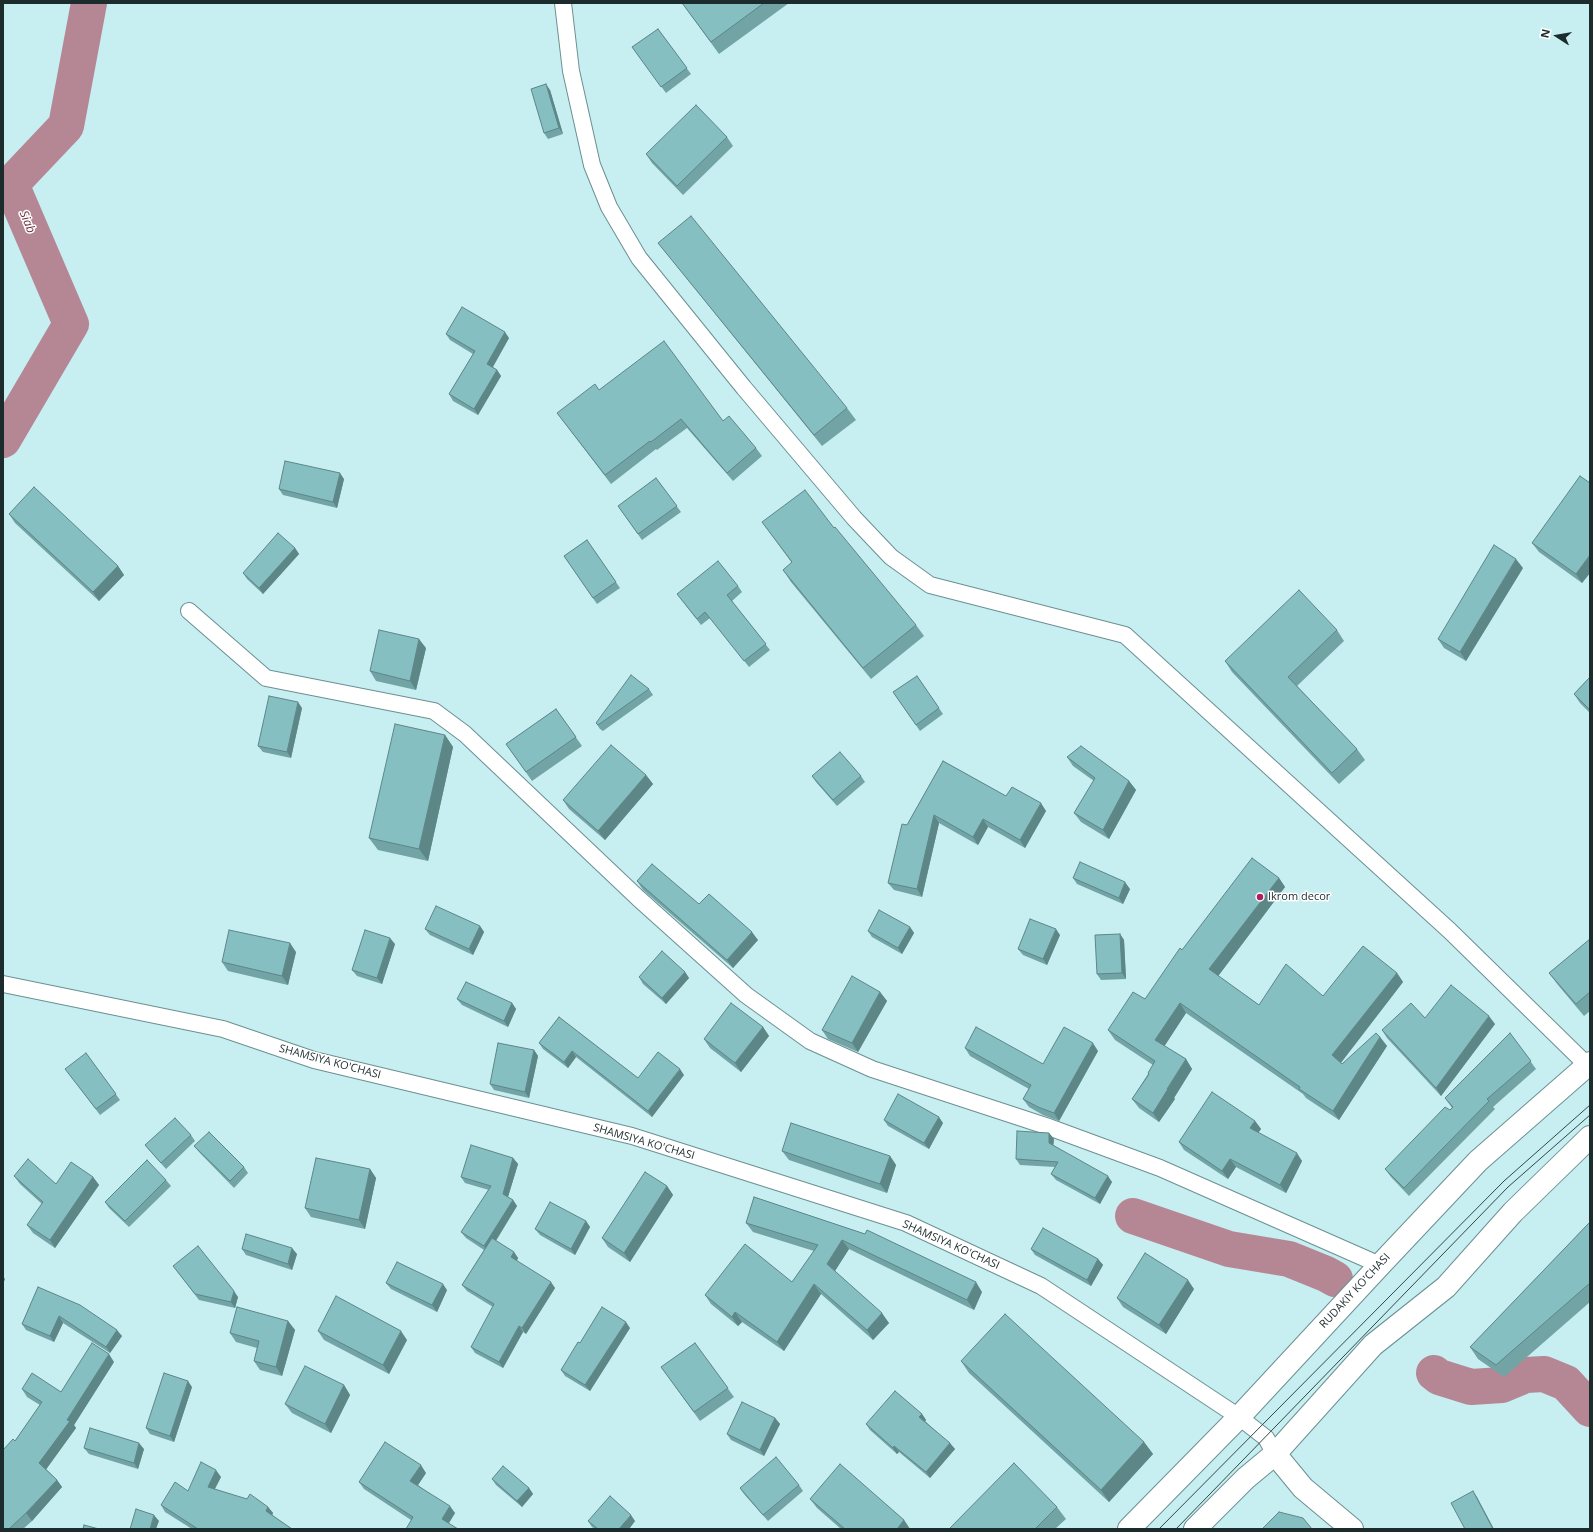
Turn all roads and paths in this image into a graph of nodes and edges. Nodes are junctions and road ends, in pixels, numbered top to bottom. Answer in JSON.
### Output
{"nodes":[{"id":1,"x":563,"y":3,"type":"edge"},
{"id":2,"x":189,"y":611,"type":"dead end"},
{"id":3,"x":3,"y":984,"type":"edge"},
{"id":4,"x":1588,"y":1064,"type":"edge"},
{"id":5,"x":1590,"y":1137,"type":"edge"},
{"id":6,"x":1380,"y":1265,"type":"junction"},
{"id":7,"x":1239,"y":1417,"type":"junction"},
{"id":8,"x":1274,"y":1454,"type":"junction"},
{"id":9,"x":1129,"y":1529,"type":"edge"},
{"id":10,"x":1195,"y":1529,"type":"edge"},
{"id":11,"x":1352,"y":1529,"type":"edge"}],
"edges":[{"from":1,"to":4,"type":"street"},
{"from":2,"to":6,"type":"street"},
{"from":3,"to":7,"type":"street","name":"SHAMSIYA KO'CHASI"},
{"from":4,"to":6,"type":"main road","name":"RUDAKIY KO'CHASI"},
{"from":5,"to":8,"type":"main road"},
{"from":6,"to":7,"type":"main road","name":"RUDAKIY KO'CHASI"},
{"from":7,"to":8,"type":"street","name":"SHAMSIYA KO'CHASI"},
{"from":7,"to":9,"type":"main road","name":"RUDAKIY KO'CHASI"},
{"from":8,"to":10,"type":"main road"},
{"from":8,"to":11,"type":"main road"}]}
